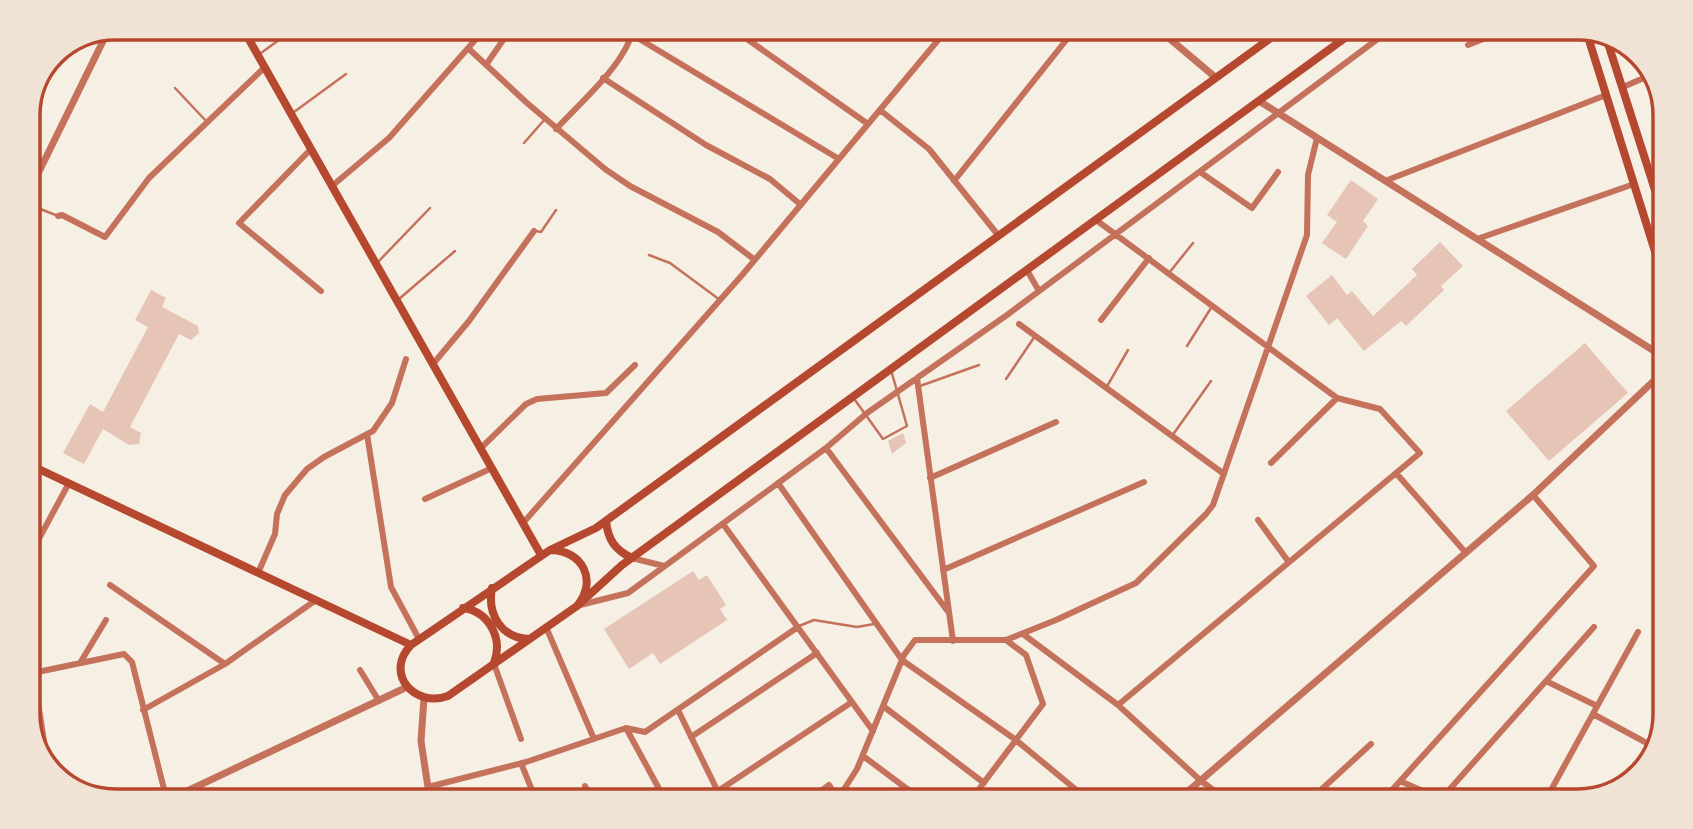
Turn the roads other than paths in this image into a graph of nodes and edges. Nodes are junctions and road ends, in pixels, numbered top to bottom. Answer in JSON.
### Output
{"nodes":[{"id":1,"x":250,"y":40,"type":"edge"},
{"id":2,"x":278,"y":40,"type":"edge"},
{"id":3,"x":476,"y":40,"type":"edge"},
{"id":4,"x":503,"y":40,"type":"edge"},
{"id":5,"x":627,"y":40,"type":"edge"},
{"id":6,"x":644,"y":40,"type":"edge"},
{"id":7,"x":748,"y":40,"type":"edge"},
{"id":8,"x":938,"y":40,"type":"edge"},
{"id":9,"x":1066,"y":40,"type":"edge"},
{"id":10,"x":1171,"y":40,"type":"edge"},
{"id":11,"x":1268,"y":40,"type":"edge"},
{"id":12,"x":1342,"y":40,"type":"edge"},
{"id":13,"x":1378,"y":40,"type":"edge"},
{"id":14,"x":1480,"y":40,"type":"edge"},
{"id":15,"x":1589,"y":41,"type":"edge"},
{"id":16,"x":103,"y":42,"type":"edge"},
{"id":17,"x":1468,"y":45,"type":"dead end"},
{"id":18,"x":1610,"y":47,"type":"edge"},
{"id":19,"x":469,"y":48,"type":"junction"},
{"id":20,"x":258,"y":54,"type":"junction"},
{"id":21,"x":486,"y":65,"type":"junction"},
{"id":22,"x":265,"y":67,"type":"junction"},
{"id":23,"x":346,"y":74,"type":"dead end"},
{"id":24,"x":1215,"y":77,"type":"junction"},
{"id":25,"x":603,"y":78,"type":"junction"},
{"id":26,"x":1643,"y":78,"type":"edge"},
{"id":27,"x":1623,"y":87,"type":"junction"},
{"id":28,"x":175,"y":88,"type":"dead end"},
{"id":29,"x":1606,"y":95,"type":"junction"},
{"id":30,"x":1259,"y":101,"type":"junction"},
{"id":31,"x":880,"y":110,"type":"junction"},
{"id":32,"x":292,"y":114,"type":"junction"},
{"id":33,"x":1279,"y":114,"type":"junction"},
{"id":34,"x":545,"y":119,"type":"junction"},
{"id":35,"x":207,"y":122,"type":"junction"},
{"id":36,"x":868,"y":124,"type":"junction"},
{"id":37,"x":556,"y":129,"type":"junction"},
{"id":38,"x":1317,"y":138,"type":"junction"},
{"id":39,"x":524,"y":143,"type":"dead end"},
{"id":40,"x":311,"y":149,"type":"junction"},
{"id":41,"x":839,"y":159,"type":"junction"},
{"id":42,"x":40,"y":170,"type":"edge"},
{"id":43,"x":1200,"y":172,"type":"junction"},
{"id":44,"x":1278,"y":172,"type":"dead end"},
{"id":45,"x":954,"y":181,"type":"junction"},
{"id":46,"x":1385,"y":181,"type":"junction"},
{"id":47,"x":1653,"y":183,"type":"edge"},
{"id":48,"x":1634,"y":184,"type":"junction"},
{"id":49,"x":332,"y":186,"type":"junction"},
{"id":50,"x":801,"y":205,"type":"junction"},
{"id":51,"x":430,"y":208,"type":"dead end"},
{"id":52,"x":40,"y":209,"type":"edge"},
{"id":53,"x":556,"y":210,"type":"dead end"},
{"id":54,"x":58,"y":216,"type":"joint"},
{"id":55,"x":1096,"y":220,"type":"junction"},
{"id":56,"x":534,"y":231,"type":"joint"},
{"id":57,"x":1116,"y":234,"type":"junction"},
{"id":58,"x":998,"y":235,"type":"junction"},
{"id":59,"x":1477,"y":239,"type":"junction"},
{"id":60,"x":1193,"y":243,"type":"dead end"},
{"id":61,"x":1653,"y":247,"type":"edge"},
{"id":62,"x":456,"y":251,"type":"dead end"},
{"id":63,"x":649,"y":255,"type":"dead end"},
{"id":64,"x":1149,"y":258,"type":"junction"},
{"id":65,"x":755,"y":260,"type":"junction"},
{"id":66,"x":376,"y":264,"type":"junction"},
{"id":67,"x":1028,"y":272,"type":"junction"},
{"id":68,"x":1170,"y":274,"type":"junction"},
{"id":69,"x":321,"y":291,"type":"dead end"},
{"id":70,"x":1039,"y":291,"type":"junction"},
{"id":71,"x":397,"y":300,"type":"junction"},
{"id":72,"x":720,"y":300,"type":"junction"},
{"id":73,"x":1213,"y":305,"type":"junction"},
{"id":74,"x":1101,"y":320,"type":"dead end"},
{"id":75,"x":1019,"y":324,"type":"dead end"},
{"id":76,"x":1035,"y":336,"type":"junction"},
{"id":77,"x":1187,"y":346,"type":"dead end"},
{"id":78,"x":1269,"y":346,"type":"junction"},
{"id":79,"x":1128,"y":350,"type":"dead end"},
{"id":80,"x":1653,"y":351,"type":"edge"},
{"id":81,"x":406,"y":359,"type":"dead end"},
{"id":82,"x":433,"y":364,"type":"junction"},
{"id":83,"x":635,"y":365,"type":"dead end"},
{"id":84,"x":979,"y":365,"type":"dead end"},
{"id":85,"x":891,"y":370,"type":"junction"},
{"id":86,"x":917,"y":378,"type":"junction"},
{"id":87,"x":1006,"y":379,"type":"dead end"},
{"id":88,"x":1211,"y":381,"type":"dead end"},
{"id":89,"x":1653,"y":382,"type":"edge"},
{"id":90,"x":917,"y":387,"type":"junction"},
{"id":91,"x":1106,"y":388,"type":"junction"},
{"id":92,"x":897,"y":391,"type":"junction"},
{"id":93,"x":852,"y":397,"type":"junction"},
{"id":94,"x":1337,"y":398,"type":"junction"},
{"id":95,"x":867,"y":413,"type":"junction"},
{"id":96,"x":1056,"y":422,"type":"dead end"},
{"id":97,"x":367,"y":434,"type":"junction"},
{"id":98,"x":1172,"y":436,"type":"junction"},
{"id":99,"x":481,"y":448,"type":"junction"},
{"id":100,"x":826,"y":448,"type":"junction"},
{"id":101,"x":1271,"y":463,"type":"dead end"},
{"id":102,"x":492,"y":468,"type":"junction"},
{"id":103,"x":40,"y":470,"type":"edge"},
{"id":104,"x":1396,"y":473,"type":"junction"},
{"id":105,"x":1224,"y":474,"type":"junction"},
{"id":106,"x":930,"y":478,"type":"junction"},
{"id":107,"x":1143,"y":482,"type":"dead end"},
{"id":108,"x":69,"y":483,"type":"junction"},
{"id":109,"x":778,"y":483,"type":"junction"},
{"id":110,"x":1532,"y":495,"type":"junction"},
{"id":111,"x":425,"y":499,"type":"dead end"},
{"id":112,"x":1258,"y":520,"type":"dead end"},
{"id":113,"x":606,"y":521,"type":"junction"},
{"id":114,"x":523,"y":523,"type":"junction"},
{"id":115,"x":723,"y":524,"type":"junction"},
{"id":116,"x":40,"y":537,"type":"edge"},
{"id":117,"x":550,"y":550,"type":"junction"},
{"id":118,"x":1466,"y":553,"type":"junction"},
{"id":119,"x":541,"y":555,"type":"junction"},
{"id":120,"x":632,"y":558,"type":"junction"},
{"id":121,"x":1288,"y":561,"type":"junction"},
{"id":122,"x":665,"y":566,"type":"junction"},
{"id":123,"x":943,"y":570,"type":"junction"},
{"id":124,"x":258,"y":573,"type":"junction"},
{"id":125,"x":110,"y":585,"type":"dead end"},
{"id":126,"x":492,"y":588,"type":"junction"},
{"id":127,"x":316,"y":600,"type":"junction"},
{"id":128,"x":577,"y":606,"type":"junction"},
{"id":129,"x":463,"y":608,"type":"junction"},
{"id":130,"x":949,"y":613,"type":"junction"},
{"id":131,"x":106,"y":620,"type":"dead end"},
{"id":132,"x":877,"y":624,"type":"junction"},
{"id":133,"x":546,"y":627,"type":"junction"},
{"id":134,"x":798,"y":627,"type":"junction"},
{"id":135,"x":1594,"y":627,"type":"dead end"},
{"id":136,"x":1638,"y":632,"type":"dead end"},
{"id":137,"x":1023,"y":634,"type":"junction"},
{"id":138,"x":419,"y":639,"type":"junction"},
{"id":139,"x":530,"y":639,"type":"junction"},
{"id":140,"x":1006,"y":640,"type":"junction"},
{"id":141,"x":953,"y":641,"type":"junction"},
{"id":142,"x":411,"y":645,"type":"junction"},
{"id":143,"x":817,"y":653,"type":"junction"},
{"id":144,"x":902,"y":660,"type":"junction"},
{"id":145,"x":80,"y":663,"type":"junction"},
{"id":146,"x":225,"y":664,"type":"junction"},
{"id":147,"x":494,"y":664,"type":"junction"},
{"id":148,"x":360,"y":670,"type":"dead end"},
{"id":149,"x":40,"y":672,"type":"edge"},
{"id":150,"x":1546,"y":681,"type":"junction"},
{"id":151,"x":407,"y":687,"type":"junction"},
{"id":152,"x":424,"y":698,"type":"junction"},
{"id":153,"x":379,"y":701,"type":"junction"},
{"id":154,"x":852,"y":702,"type":"junction"},
{"id":155,"x":1118,"y":705,"type":"junction"},
{"id":156,"x":883,"y":706,"type":"junction"},
{"id":157,"x":1597,"y":706,"type":"junction"},
{"id":158,"x":143,"y":710,"type":"junction"},
{"id":159,"x":678,"y":710,"type":"junction"},
{"id":160,"x":1593,"y":714,"type":"junction"},
{"id":161,"x":626,"y":728,"type":"junction"},
{"id":162,"x":873,"y":731,"type":"junction"},
{"id":163,"x":691,"y":737,"type":"junction"},
{"id":164,"x":521,"y":739,"type":"dead end"},
{"id":165,"x":594,"y":739,"type":"junction"},
{"id":166,"x":1016,"y":740,"type":"junction"},
{"id":167,"x":1647,"y":743,"type":"edge"},
{"id":168,"x":1371,"y":744,"type":"dead end"},
{"id":169,"x":863,"y":756,"type":"junction"},
{"id":170,"x":522,"y":763,"type":"junction"},
{"id":171,"x":1200,"y":780,"type":"junction"},
{"id":172,"x":1400,"y":781,"type":"junction"},
{"id":173,"x":984,"y":783,"type":"junction"},
{"id":174,"x":585,"y":786,"type":"dead end"},
{"id":175,"x":164,"y":789,"type":"edge"},
{"id":176,"x":192,"y":789,"type":"edge"},
{"id":177,"x":429,"y":789,"type":"edge"},
{"id":178,"x":436,"y":789,"type":"edge"},
{"id":179,"x":532,"y":789,"type":"edge"},
{"id":180,"x":586,"y":789,"type":"edge"},
{"id":181,"x":659,"y":789,"type":"edge"},
{"id":182,"x":717,"y":789,"type":"edge"},
{"id":183,"x":726,"y":789,"type":"edge"},
{"id":184,"x":843,"y":789,"type":"edge"},
{"id":185,"x":907,"y":789,"type":"edge"},
{"id":186,"x":979,"y":789,"type":"edge"},
{"id":187,"x":1075,"y":789,"type":"edge"},
{"id":188,"x":1190,"y":789,"type":"edge"},
{"id":189,"x":1212,"y":789,"type":"edge"},
{"id":190,"x":1322,"y":789,"type":"edge"},
{"id":191,"x":1393,"y":789,"type":"edge"},
{"id":192,"x":1418,"y":789,"type":"edge"},
{"id":193,"x":1450,"y":789,"type":"edge"},
{"id":194,"x":1552,"y":789,"type":"edge"}],
"edges":[{"from":1,"to":20,"type":"main road"},
{"from":2,"to":20,"type":"lane"},
{"from":3,"to":19,"type":"street"},
{"from":4,"to":21,"type":"street"},
{"from":5,"to":25,"type":"street"},
{"from":6,"to":41,"type":"street"},
{"from":7,"to":36,"type":"street"},
{"from":8,"to":31,"type":"street"},
{"from":9,"to":45,"type":"street"},
{"from":10,"to":24,"type":"street"},
{"from":11,"to":24,"type":"main road"},
{"from":12,"to":30,"type":"main road"},
{"from":13,"to":33,"type":"street"},
{"from":14,"to":17,"type":"street"},
{"from":15,"to":29,"type":"main road"},
{"from":16,"to":42,"type":"street"},
{"from":18,"to":27,"type":"main road"},
{"from":19,"to":21,"type":"street"},
{"from":19,"to":49,"type":"street"},
{"from":20,"to":22,"type":"main road"},
{"from":21,"to":34,"type":"street"},
{"from":22,"to":32,"type":"main road"},
{"from":22,"to":35,"type":"street"},
{"from":23,"to":32,"type":"lane"},
{"from":24,"to":58,"type":"main road"},
{"from":25,"to":37,"type":"street"},
{"from":25,"to":50,"type":"street"},
{"from":26,"to":27,"type":"street"},
{"from":27,"to":47,"type":"main road"},
{"from":28,"to":35,"type":"lane"},
{"from":29,"to":46,"type":"street"},
{"from":29,"to":48,"type":"main road"},
{"from":30,"to":33,"type":"street"},
{"from":30,"to":55,"type":"main road"},
{"from":31,"to":36,"type":"street"},
{"from":31,"to":45,"type":"street"},
{"from":32,"to":40,"type":"main road"},
{"from":33,"to":38,"type":"street"},
{"from":33,"to":43,"type":"street"},
{"from":34,"to":37,"type":"street"},
{"from":34,"to":39,"type":"lane"},
{"from":35,"to":54,"type":"street"},
{"from":36,"to":41,"type":"street"},
{"from":37,"to":65,"type":"street"},
{"from":38,"to":46,"type":"street"},
{"from":38,"to":78,"type":"street"},
{"from":40,"to":49,"type":"main road"},
{"from":40,"to":69,"type":"street"},
{"from":41,"to":50,"type":"street"},
{"from":43,"to":44,"type":"street"},
{"from":43,"to":57,"type":"street"},
{"from":45,"to":58,"type":"street"},
{"from":46,"to":59,"type":"street"},
{"from":48,"to":59,"type":"street"},
{"from":48,"to":61,"type":"main road"},
{"from":49,"to":66,"type":"main road"},
{"from":50,"to":65,"type":"street"},
{"from":51,"to":66,"type":"lane"},
{"from":52,"to":54,"type":"lane"},
{"from":53,"to":56,"type":"lane"},
{"from":55,"to":57,"type":"street"},
{"from":55,"to":67,"type":"main road"},
{"from":56,"to":82,"type":"street"},
{"from":57,"to":64,"type":"street"},
{"from":57,"to":70,"type":"street"},
{"from":58,"to":113,"type":"main road"},
{"from":59,"to":80,"type":"street"},
{"from":60,"to":68,"type":"lane"},
{"from":62,"to":71,"type":"lane"},
{"from":63,"to":72,"type":"lane"},
{"from":64,"to":68,"type":"street"},
{"from":64,"to":74,"type":"street"},
{"from":65,"to":72,"type":"street"},
{"from":66,"to":71,"type":"main road"},
{"from":67,"to":70,"type":"street"},
{"from":67,"to":85,"type":"main road"},
{"from":68,"to":73,"type":"street"},
{"from":70,"to":86,"type":"street"},
{"from":71,"to":82,"type":"main road"},
{"from":72,"to":114,"type":"street"},
{"from":73,"to":77,"type":"lane"},
{"from":73,"to":78,"type":"street"},
{"from":75,"to":76,"type":"street"},
{"from":76,"to":87,"type":"lane"},
{"from":76,"to":91,"type":"street"},
{"from":78,"to":94,"type":"street"},
{"from":78,"to":105,"type":"street"},
{"from":79,"to":91,"type":"lane"},
{"from":81,"to":97,"type":"street"},
{"from":82,"to":99,"type":"main road"},
{"from":83,"to":99,"type":"street"},
{"from":84,"to":90,"type":"lane"},
{"from":85,"to":92,"type":"lane"},
{"from":85,"to":93,"type":"main road"},
{"from":86,"to":90,"type":"street"},
{"from":86,"to":92,"type":"street"},
{"from":88,"to":98,"type":"lane"},
{"from":89,"to":110,"type":"street"},
{"from":90,"to":106,"type":"street"},
{"from":91,"to":98,"type":"street"},
{"from":92,"to":95,"type":"street"},
{"from":92,"to":95,"type":"lane"},
{"from":93,"to":95,"type":"lane"},
{"from":93,"to":120,"type":"main road"},
{"from":94,"to":101,"type":"street"},
{"from":94,"to":104,"type":"street"},
{"from":95,"to":100,"type":"street"},
{"from":96,"to":106,"type":"street"},
{"from":97,"to":124,"type":"street"},
{"from":97,"to":138,"type":"street"},
{"from":98,"to":105,"type":"street"},
{"from":99,"to":102,"type":"main road"},
{"from":100,"to":109,"type":"street"},
{"from":100,"to":130,"type":"street"},
{"from":102,"to":111,"type":"street"},
{"from":102,"to":114,"type":"main road"},
{"from":103,"to":108,"type":"main road"},
{"from":104,"to":118,"type":"street"},
{"from":104,"to":121,"type":"street"},
{"from":105,"to":137,"type":"street"},
{"from":106,"to":123,"type":"street"},
{"from":107,"to":123,"type":"street"},
{"from":108,"to":116,"type":"street"},
{"from":108,"to":124,"type":"main road"},
{"from":109,"to":115,"type":"street"},
{"from":109,"to":132,"type":"street"},
{"from":110,"to":118,"type":"street"},
{"from":110,"to":172,"type":"street"},
{"from":112,"to":121,"type":"street"},
{"from":113,"to":117,"type":"main road"},
{"from":113,"to":120,"type":"main road"},
{"from":114,"to":119,"type":"main road"},
{"from":115,"to":122,"type":"street"},
{"from":115,"to":134,"type":"street"},
{"from":117,"to":119,"type":"main road"},
{"from":117,"to":128,"type":"main road"},
{"from":118,"to":171,"type":"street"},
{"from":119,"to":126,"type":"main road"},
{"from":120,"to":122,"type":"street"},
{"from":120,"to":128,"type":"main road"},
{"from":121,"to":155,"type":"street"},
{"from":122,"to":128,"type":"street"},
{"from":123,"to":130,"type":"street"},
{"from":124,"to":127,"type":"main road"},
{"from":125,"to":146,"type":"street"},
{"from":126,"to":129,"type":"main road"},
{"from":126,"to":139,"type":"main road"},
{"from":127,"to":142,"type":"main road"},
{"from":127,"to":146,"type":"street"},
{"from":128,"to":133,"type":"main road"},
{"from":129,"to":138,"type":"main road"},
{"from":129,"to":147,"type":"main road"},
{"from":130,"to":141,"type":"street"},
{"from":131,"to":145,"type":"street"},
{"from":132,"to":134,"type":"lane"},
{"from":132,"to":144,"type":"street"},
{"from":133,"to":139,"type":"main road"},
{"from":133,"to":165,"type":"street"},
{"from":134,"to":143,"type":"street"},
{"from":134,"to":159,"type":"street"},
{"from":135,"to":150,"type":"street"},
{"from":136,"to":157,"type":"street"},
{"from":137,"to":140,"type":"street"},
{"from":137,"to":155,"type":"street"},
{"from":138,"to":142,"type":"main road"},
{"from":139,"to":147,"type":"main road"},
{"from":140,"to":141,"type":"street"},
{"from":140,"to":166,"type":"street"},
{"from":141,"to":144,"type":"street"},
{"from":142,"to":151,"type":"main road"},
{"from":143,"to":154,"type":"street"},
{"from":143,"to":163,"type":"street"},
{"from":144,"to":156,"type":"street"},
{"from":144,"to":166,"type":"street"},
{"from":145,"to":149,"type":"street"},
{"from":145,"to":158,"type":"street"},
{"from":146,"to":158,"type":"street"},
{"from":147,"to":152,"type":"main road"},
{"from":147,"to":164,"type":"street"},
{"from":148,"to":153,"type":"street"},
{"from":150,"to":157,"type":"street"},
{"from":150,"to":193,"type":"street"},
{"from":151,"to":152,"type":"main road"},
{"from":151,"to":153,"type":"street"},
{"from":152,"to":177,"type":"street"},
{"from":153,"to":176,"type":"street"},
{"from":154,"to":162,"type":"street"},
{"from":154,"to":183,"type":"street"},
{"from":155,"to":171,"type":"street"},
{"from":156,"to":162,"type":"street"},
{"from":156,"to":173,"type":"street"},
{"from":157,"to":160,"type":"street"},
{"from":158,"to":175,"type":"street"},
{"from":159,"to":161,"type":"street"},
{"from":159,"to":163,"type":"street"},
{"from":160,"to":167,"type":"street"},
{"from":160,"to":194,"type":"street"},
{"from":161,"to":165,"type":"street"},
{"from":161,"to":181,"type":"street"},
{"from":162,"to":169,"type":"street"},
{"from":163,"to":182,"type":"street"},
{"from":165,"to":170,"type":"street"},
{"from":166,"to":173,"type":"street"},
{"from":166,"to":187,"type":"street"},
{"from":168,"to":190,"type":"street"},
{"from":169,"to":184,"type":"street"},
{"from":169,"to":185,"type":"street"},
{"from":170,"to":178,"type":"street"},
{"from":170,"to":179,"type":"street"},
{"from":171,"to":188,"type":"street"},
{"from":171,"to":189,"type":"street"},
{"from":172,"to":191,"type":"street"},
{"from":172,"to":192,"type":"street"},
{"from":173,"to":186,"type":"street"},
{"from":174,"to":180,"type":"street"}]}
